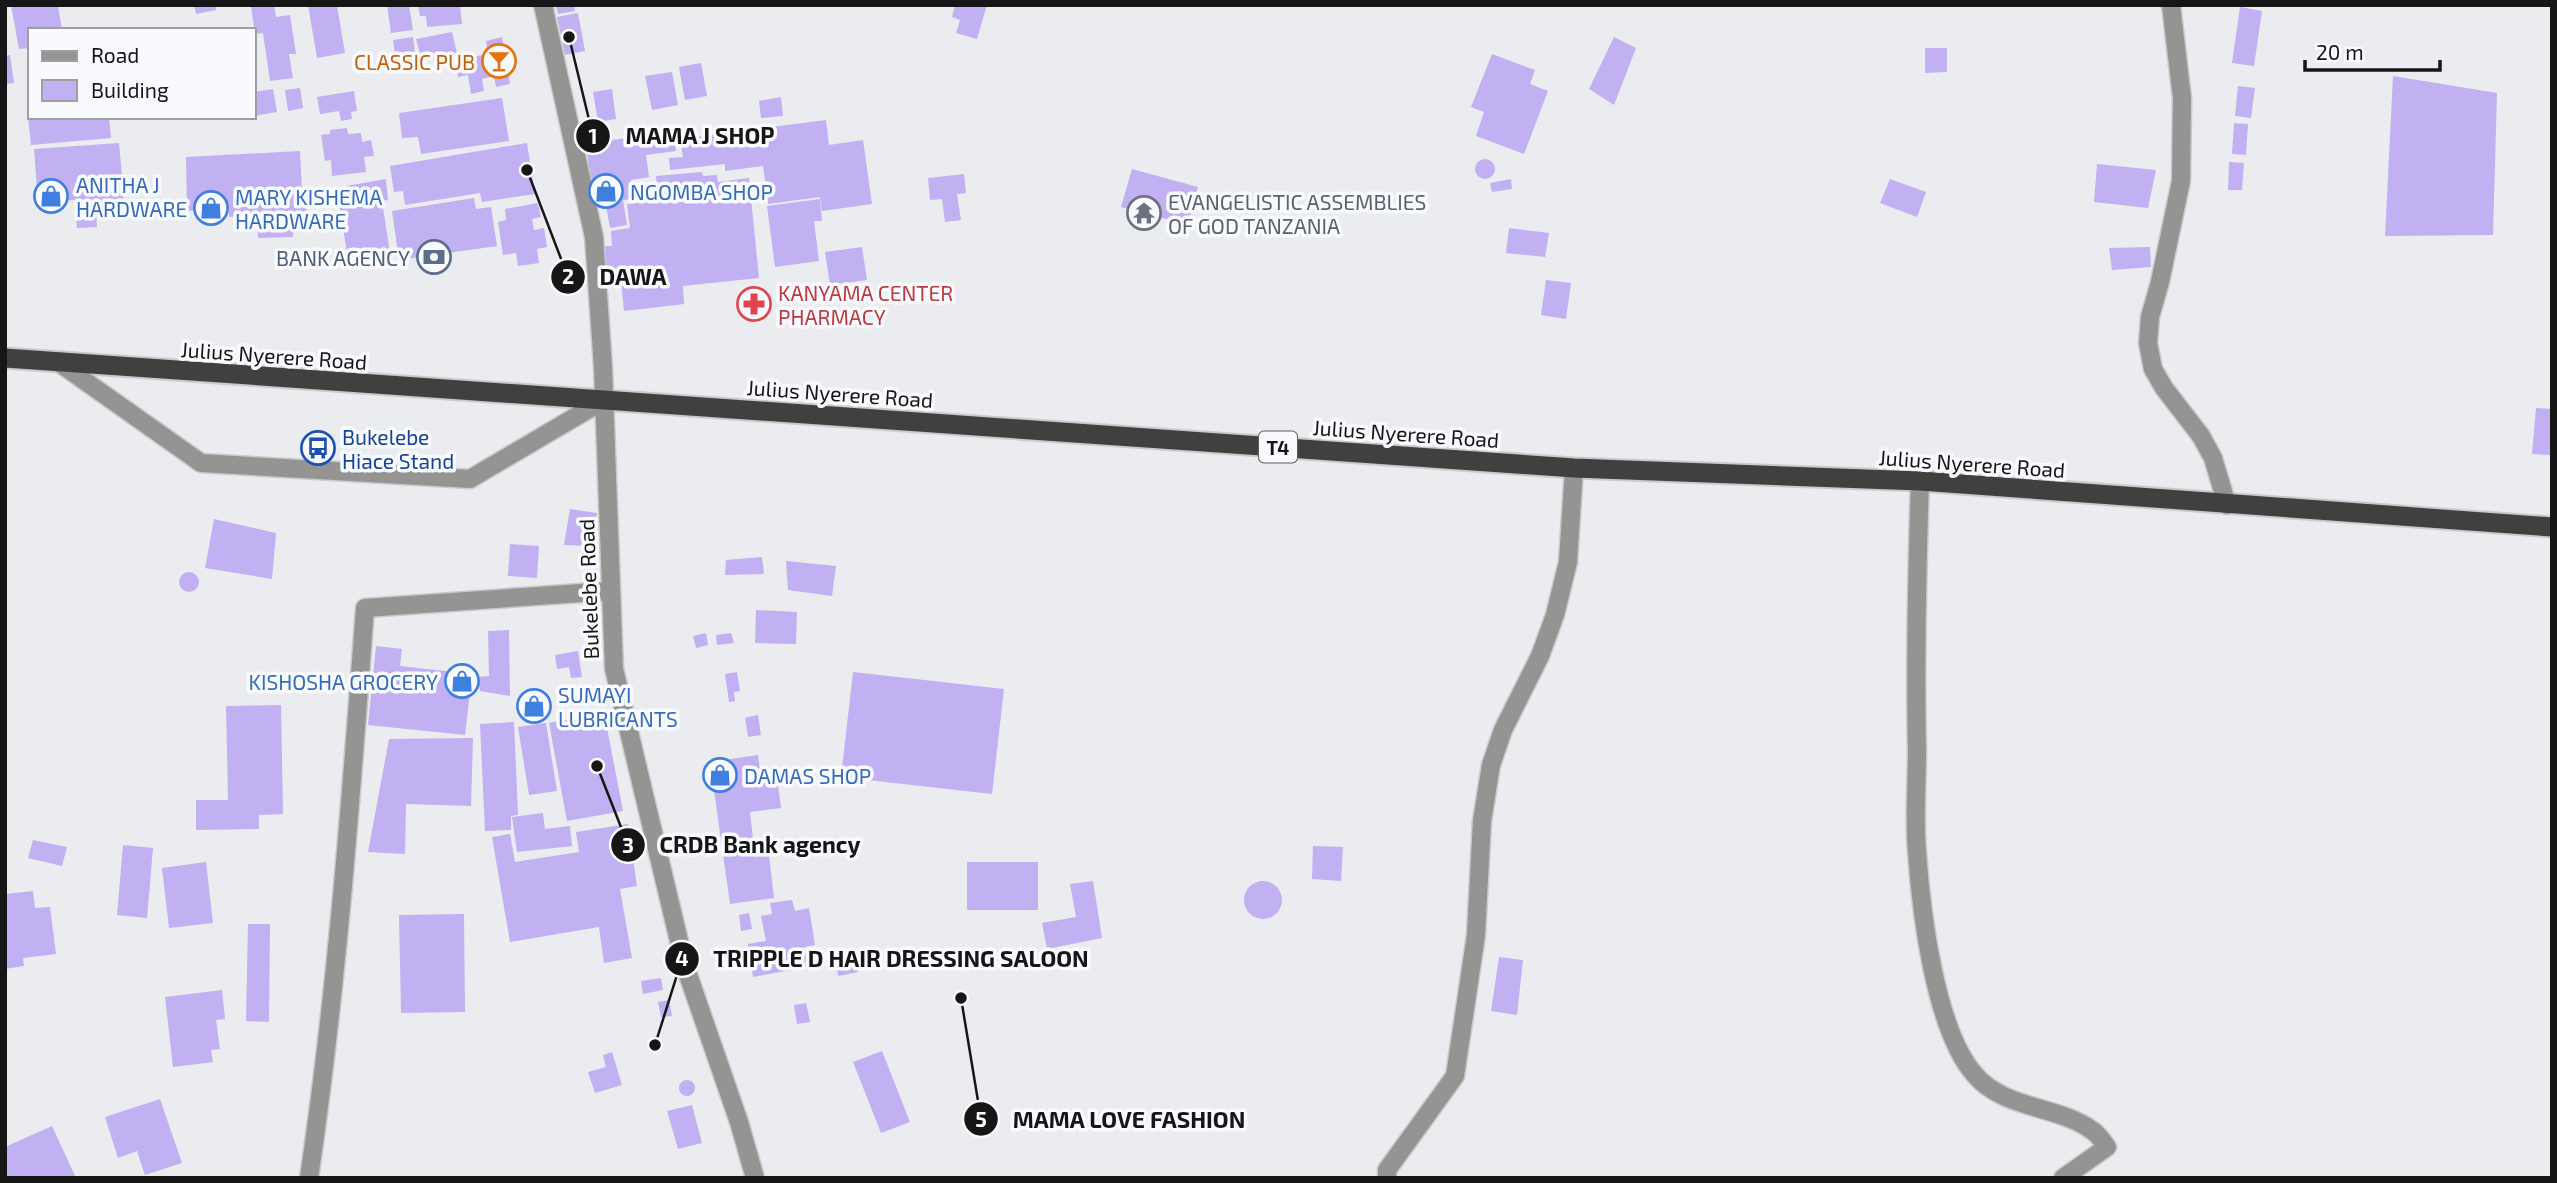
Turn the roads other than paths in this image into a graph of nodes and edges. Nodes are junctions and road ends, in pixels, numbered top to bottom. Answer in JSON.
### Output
{"nodes":[{"id":1,"x":543,"y":5,"type":"edge"},
{"id":2,"x":2171,"y":5,"type":"edge"},
{"id":3,"x":5,"y":358,"type":"edge"},
{"id":4,"x":58,"y":362,"type":"junction"},
{"id":5,"x":604,"y":400,"type":"junction"},
{"id":6,"x":1574,"y":468,"type":"junction"},
{"id":7,"x":1920,"y":481,"type":"junction"},
{"id":8,"x":2227,"y":505,"type":"junction"},
{"id":9,"x":2552,"y":527,"type":"edge"},
{"id":10,"x":610,"y":591,"type":"junction"},
{"id":11,"x":309,"y":1178,"type":"edge"},
{"id":12,"x":755,"y":1178,"type":"edge"},
{"id":13,"x":1387,"y":1178,"type":"edge"},
{"id":14,"x":2063,"y":1178,"type":"edge"}],
"edges":[{"from":1,"to":5,"type":"street","name":"Bukelebe Road"},
{"from":2,"to":8,"type":"street"},
{"from":3,"to":4,"type":"highway","name":"Julius Nyerere Road","number":"T4"},
{"from":4,"to":5,"type":"highway","name":"Julius Nyerere Road","number":"T4"},
{"from":4,"to":5,"type":"street"},
{"from":5,"to":6,"type":"highway","name":"Julius Nyerere Road","number":"T4"},
{"from":5,"to":10,"type":"street","name":"Bukelebe Road"},
{"from":6,"to":7,"type":"highway","name":"Julius Nyerere Road","number":"T4"},
{"from":6,"to":13,"type":"street"},
{"from":7,"to":8,"type":"highway","name":"Julius Nyerere Road","number":"T4"},
{"from":7,"to":14,"type":"street"},
{"from":8,"to":9,"type":"highway","name":"Julius Nyerere Road","number":"T4"},
{"from":10,"to":11,"type":"street"},
{"from":10,"to":12,"type":"street","name":"Bukelebe Road"}]}
